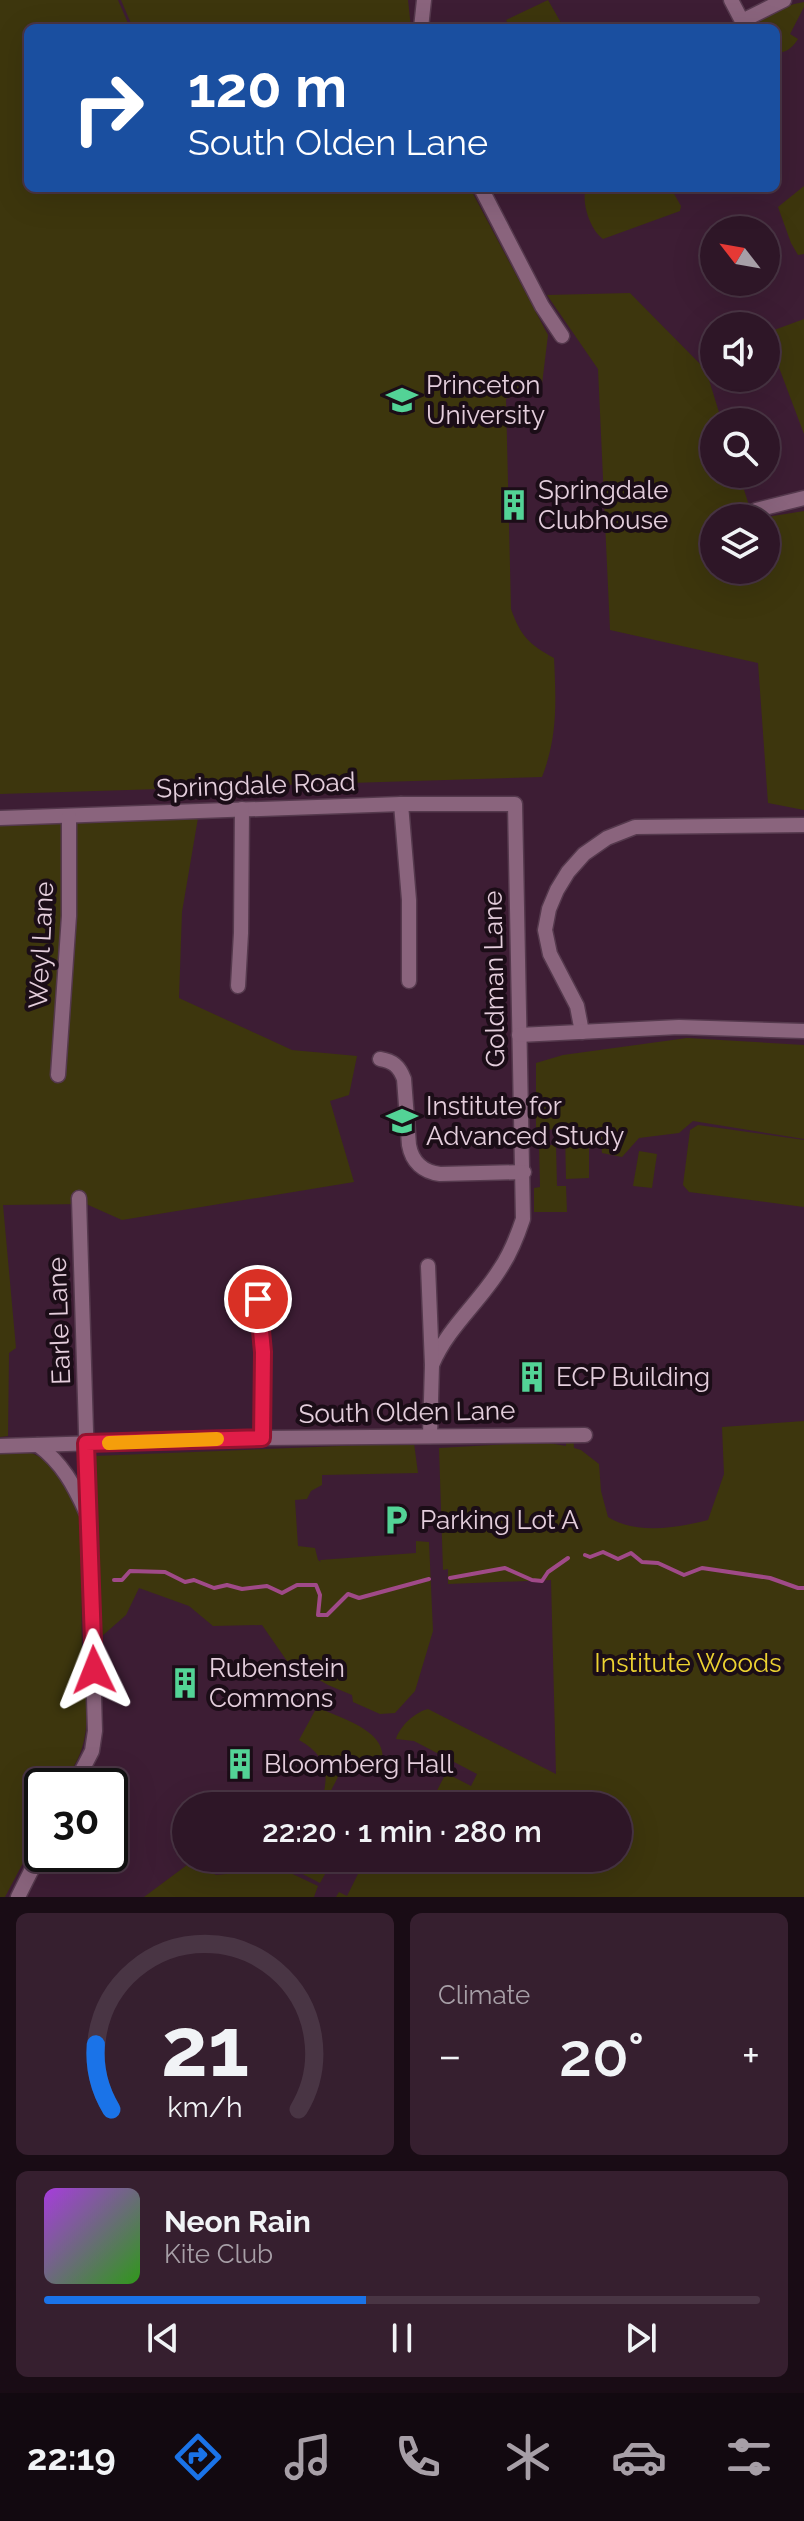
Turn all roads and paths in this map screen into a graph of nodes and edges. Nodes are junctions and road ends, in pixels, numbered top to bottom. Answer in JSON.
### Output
{"nodes":[{"id":1,"x":424,"y":0,"type":"edge"},
{"id":2,"x":731,"y":0,"type":"edge"},
{"id":3,"x":784,"y":0,"type":"edge"},
{"id":4,"x":421,"y":24,"type":"edge"},
{"id":5,"x":483,"y":192,"type":"edge"},
{"id":6,"x":562,"y":336,"type":"dead end"},
{"id":7,"x":804,"y":498,"type":"edge"},
{"id":8,"x":780,"y":504,"type":"edge"},
{"id":9,"x":401,"y":804,"type":"junction"},
{"id":10,"x":515,"y":804,"type":"joint"},
{"id":11,"x":242,"y":809,"type":"junction"},
{"id":12,"x":69,"y":816,"type":"junction"},
{"id":13,"x":0,"y":818,"type":"edge"},
{"id":14,"x":804,"y":825,"type":"edge"},
{"id":15,"x":409,"y":981,"type":"dead end"},
{"id":16,"x":238,"y":986,"type":"dead end"},
{"id":17,"x":804,"y":1031,"type":"edge"},
{"id":18,"x":582,"y":1032,"type":"junction"},
{"id":19,"x":519,"y":1035,"type":"junction"},
{"id":20,"x":380,"y":1059,"type":"dead end"},
{"id":21,"x":58,"y":1075,"type":"dead end"},
{"id":22,"x":524,"y":1172,"type":"junction"},
{"id":23,"x":79,"y":1198,"type":"dead end"},
{"id":24,"x":428,"y":1266,"type":"dead end"},
{"id":25,"x":256,"y":1273,"type":"dead end"},
{"id":26,"x":432,"y":1365,"type":"junction"},
{"id":27,"x":430,"y":1435,"type":"junction"},
{"id":28,"x":585,"y":1435,"type":"dead end"},
{"id":29,"x":262,"y":1438,"type":"junction"},
{"id":30,"x":86,"y":1443,"type":"junction"},
{"id":31,"x":38,"y":1445,"type":"junction"},
{"id":32,"x":0,"y":1446,"type":"edge"},
{"id":33,"x":90,"y":1519,"type":"junction"},
{"id":34,"x":82,"y":1768,"type":"edge"},
{"id":35,"x":30,"y":1872,"type":"edge"},
{"id":36,"x":18,"y":1897,"type":"edge"}],
"edges":[{"from":1,"to":4,"type":"street"},
{"from":2,"to":3,"type":"street"},
{"from":5,"to":6,"type":"street"},
{"from":7,"to":8,"type":"street"},
{"from":9,"to":10,"type":"street","name":"Springdale Road"},
{"from":9,"to":11,"type":"street","name":"Springdale Road"},
{"from":9,"to":15,"type":"street"},
{"from":10,"to":19,"type":"street","name":"Goldman Lane"},
{"from":11,"to":12,"type":"street","name":"Springdale Road"},
{"from":11,"to":16,"type":"street"},
{"from":12,"to":13,"type":"street","name":"Springdale Road"},
{"from":12,"to":21,"type":"street","name":"Weyl Lane"},
{"from":14,"to":18,"type":"street"},
{"from":17,"to":18,"type":"street"},
{"from":18,"to":19,"type":"street"},
{"from":19,"to":22,"type":"street","name":"Goldman Lane"},
{"from":20,"to":22,"type":"street"},
{"from":22,"to":26,"type":"street","name":"Goldman Lane"},
{"from":23,"to":30,"type":"street","name":"Earle Lane"},
{"from":24,"to":26,"type":"street"},
{"from":25,"to":29,"type":"street"},
{"from":26,"to":27,"type":"street"},
{"from":27,"to":28,"type":"street","name":"South Olden Lane"},
{"from":27,"to":29,"type":"street","name":"South Olden Lane"},
{"from":29,"to":30,"type":"street","name":"South Olden Lane"},
{"from":30,"to":31,"type":"street","name":"South Olden Lane"},
{"from":30,"to":33,"type":"street","name":"Earle Lane"},
{"from":31,"to":32,"type":"street","name":"South Olden Lane"},
{"from":31,"to":33,"type":"street"},
{"from":33,"to":34,"type":"street","name":"Earle Lane"},
{"from":35,"to":36,"type":"street"}]}
